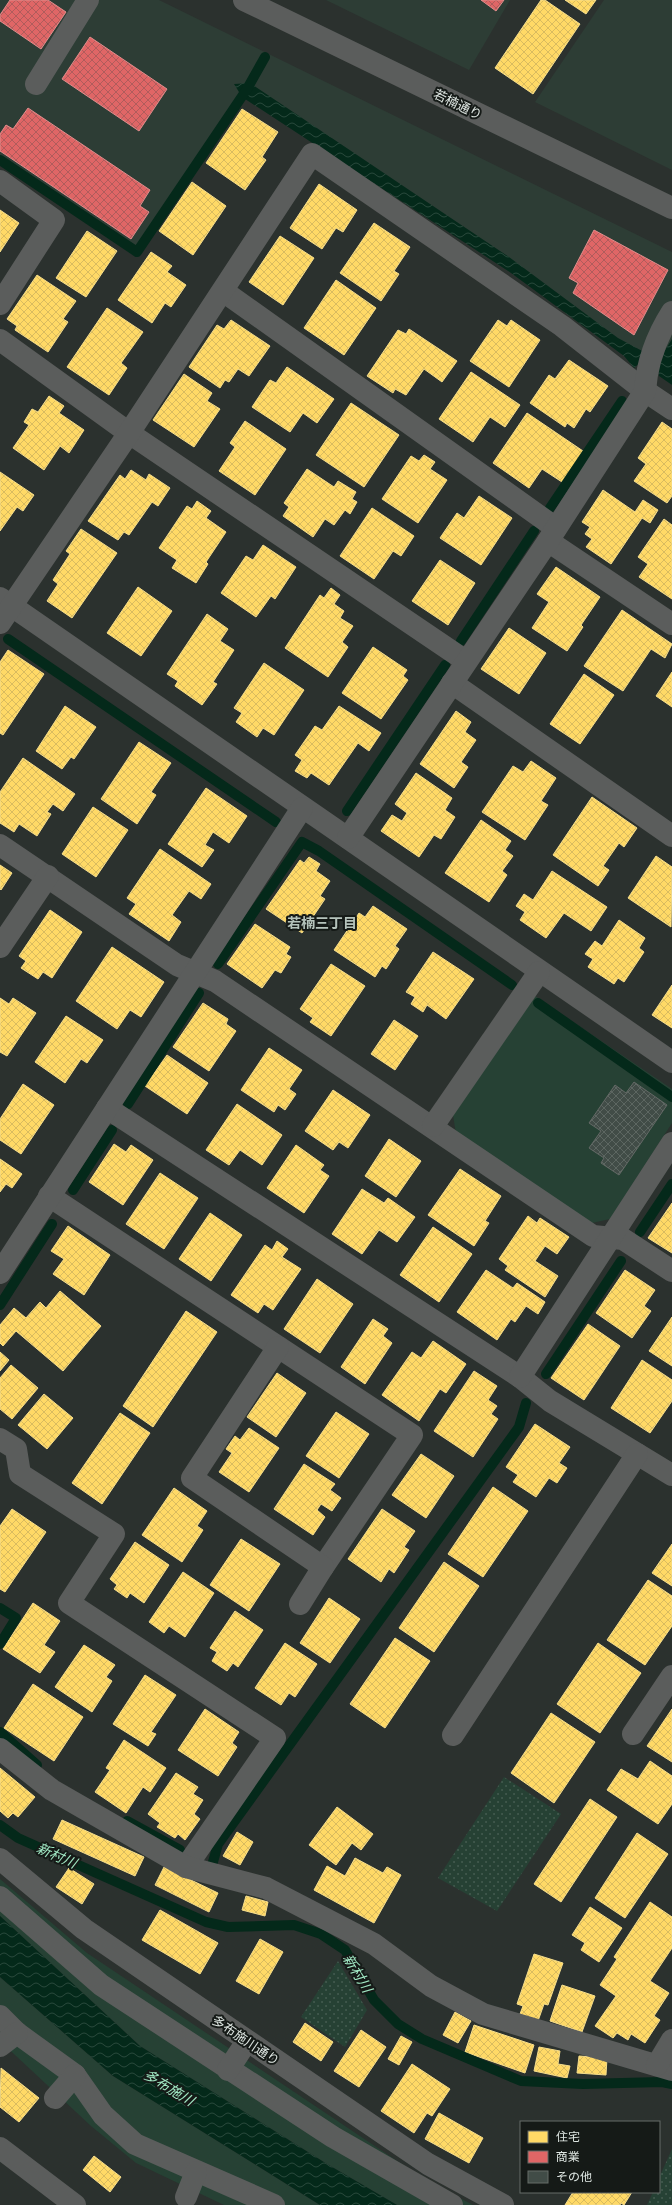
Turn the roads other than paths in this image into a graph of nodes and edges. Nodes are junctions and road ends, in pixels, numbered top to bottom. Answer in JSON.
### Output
{"nodes":[{"id":1,"x":88,"y":0,"type":"edge"},
{"id":2,"x":244,"y":0,"type":"edge"},
{"id":3,"x":36,"y":84,"type":"dead end"},
{"id":4,"x":0,"y":182,"type":"edge"},
{"id":5,"x":672,"y":208,"type":"edge"},
{"id":6,"x":223,"y":291,"type":"junction"},
{"id":7,"x":0,"y":304,"type":"edge"},
{"id":8,"x":672,"y":312,"type":"edge"},
{"id":9,"x":0,"y":340,"type":"edge"},
{"id":10,"x":648,"y":371,"type":"junction"},
{"id":11,"x":672,"y":409,"type":"edge"},
{"id":12,"x":129,"y":433,"type":"junction"},
{"id":13,"x":552,"y":534,"type":"junction"},
{"id":14,"x":4,"y":609,"type":"edge"},
{"id":15,"x":672,"y":624,"type":"edge"},
{"id":16,"x":466,"y":661,"type":"junction"},
{"id":17,"x":452,"y":683,"type":"junction"},
{"id":18,"x":302,"y":808,"type":"junction"},
{"id":19,"x":672,"y":836,"type":"edge"},
{"id":20,"x":348,"y":838,"type":"junction"},
{"id":21,"x":0,"y":845,"type":"edge"},
{"id":22,"x":48,"y":876,"type":"junction"},
{"id":23,"x":0,"y":947,"type":"edge"},
{"id":24,"x":539,"y":972,"type":"junction"},
{"id":25,"x":195,"y":973,"type":"junction"},
{"id":26,"x":672,"y":1062,"type":"edge"},
{"id":27,"x":107,"y":1108,"type":"junction"},
{"id":28,"x":433,"y":1126,"type":"junction"},
{"id":29,"x":672,"y":1143,"type":"edge"},
{"id":30,"x":49,"y":1196,"type":"junction"},
{"id":31,"x":610,"y":1238,"type":"junction"},
{"id":32,"x":672,"y":1271,"type":"edge"},
{"id":33,"x":0,"y":1273,"type":"edge"},
{"id":34,"x":278,"y":1347,"type":"junction"},
{"id":35,"x":520,"y":1377,"type":"junction"},
{"id":36,"x":0,"y":1439,"type":"edge"},
{"id":37,"x":637,"y":1454,"type":"junction"},
{"id":38,"x":672,"y":1475,"type":"edge"},
{"id":39,"x":323,"y":1567,"type":"junction"},
{"id":40,"x":300,"y":1604,"type":"dead end"},
{"id":41,"x":672,"y":1676,"type":"edge"},
{"id":42,"x":633,"y":1734,"type":"dead end"},
{"id":43,"x":453,"y":1735,"type":"dead end"},
{"id":44,"x":0,"y":1749,"type":"edge"},
{"id":45,"x":0,"y":1859,"type":"edge"},
{"id":46,"x":186,"y":1866,"type":"junction"},
{"id":47,"x":0,"y":1897,"type":"edge"},
{"id":48,"x":0,"y":2016,"type":"edge"},
{"id":49,"x":8,"y":2040,"type":"edge"},
{"id":50,"x":672,"y":2040,"type":"edge"},
{"id":51,"x":247,"y":2041,"type":"junction"},
{"id":52,"x":664,"y":2067,"type":"edge"},
{"id":53,"x":228,"y":2070,"type":"junction"},
{"id":54,"x":75,"y":2075,"type":"junction"},
{"id":55,"x":55,"y":2098,"type":"dead end"},
{"id":56,"x":0,"y":2148,"type":"edge"},
{"id":57,"x":196,"y":2172,"type":"junction"},
{"id":58,"x":186,"y":2197,"type":"dead end"},
{"id":59,"x":75,"y":2205,"type":"edge"},
{"id":60,"x":274,"y":2205,"type":"edge"},
{"id":61,"x":452,"y":2205,"type":"edge"},
{"id":62,"x":503,"y":2205,"type":"edge"}],
"edges":[{"from":1,"to":3,"type":"street"},
{"from":2,"to":5,"type":"street","name":"若楠通り"},
{"from":4,"to":7,"type":"street"},
{"from":6,"to":10,"type":"street"},
{"from":6,"to":12,"type":"street"},
{"from":6,"to":13,"type":"street"},
{"from":8,"to":10,"type":"street"},
{"from":9,"to":12,"type":"street"},
{"from":10,"to":11,"type":"street"},
{"from":10,"to":13,"type":"street"},
{"from":12,"to":14,"type":"street"},
{"from":12,"to":16,"type":"street"},
{"from":13,"to":15,"type":"street"},
{"from":13,"to":16,"type":"street"},
{"from":14,"to":18,"type":"street"},
{"from":16,"to":17,"type":"street"},
{"from":17,"to":19,"type":"street"},
{"from":17,"to":20,"type":"street"},
{"from":18,"to":20,"type":"street"},
{"from":18,"to":25,"type":"street"},
{"from":20,"to":24,"type":"street"},
{"from":21,"to":22,"type":"street"},
{"from":22,"to":23,"type":"street"},
{"from":22,"to":25,"type":"street"},
{"from":24,"to":26,"type":"street"},
{"from":24,"to":28,"type":"street"},
{"from":25,"to":27,"type":"street"},
{"from":25,"to":28,"type":"street"},
{"from":27,"to":30,"type":"street"},
{"from":27,"to":35,"type":"street"},
{"from":28,"to":31,"type":"street"},
{"from":29,"to":31,"type":"street"},
{"from":30,"to":33,"type":"street"},
{"from":30,"to":34,"type":"street"},
{"from":31,"to":32,"type":"street"},
{"from":31,"to":35,"type":"street"},
{"from":34,"to":39,"type":"street"},
{"from":34,"to":39,"type":"street"},
{"from":35,"to":37,"type":"street"},
{"from":36,"to":46,"type":"street"},
{"from":37,"to":38,"type":"street"},
{"from":37,"to":43,"type":"street"},
{"from":39,"to":40,"type":"street"},
{"from":41,"to":42,"type":"street"},
{"from":44,"to":46,"type":"street"},
{"from":45,"to":51,"type":"street","name":"多布施川通り"},
{"from":46,"to":52,"type":"street"},
{"from":47,"to":53,"type":"street"},
{"from":48,"to":49,"type":"street"},
{"from":49,"to":54,"type":"street"},
{"from":50,"to":52,"type":"street"},
{"from":51,"to":53,"type":"street"},
{"from":51,"to":62,"type":"street","name":"多布施川通り"},
{"from":53,"to":61,"type":"street"},
{"from":54,"to":55,"type":"street"},
{"from":54,"to":57,"type":"street"},
{"from":56,"to":59,"type":"street"},
{"from":57,"to":58,"type":"street"},
{"from":57,"to":60,"type":"street"}]}
